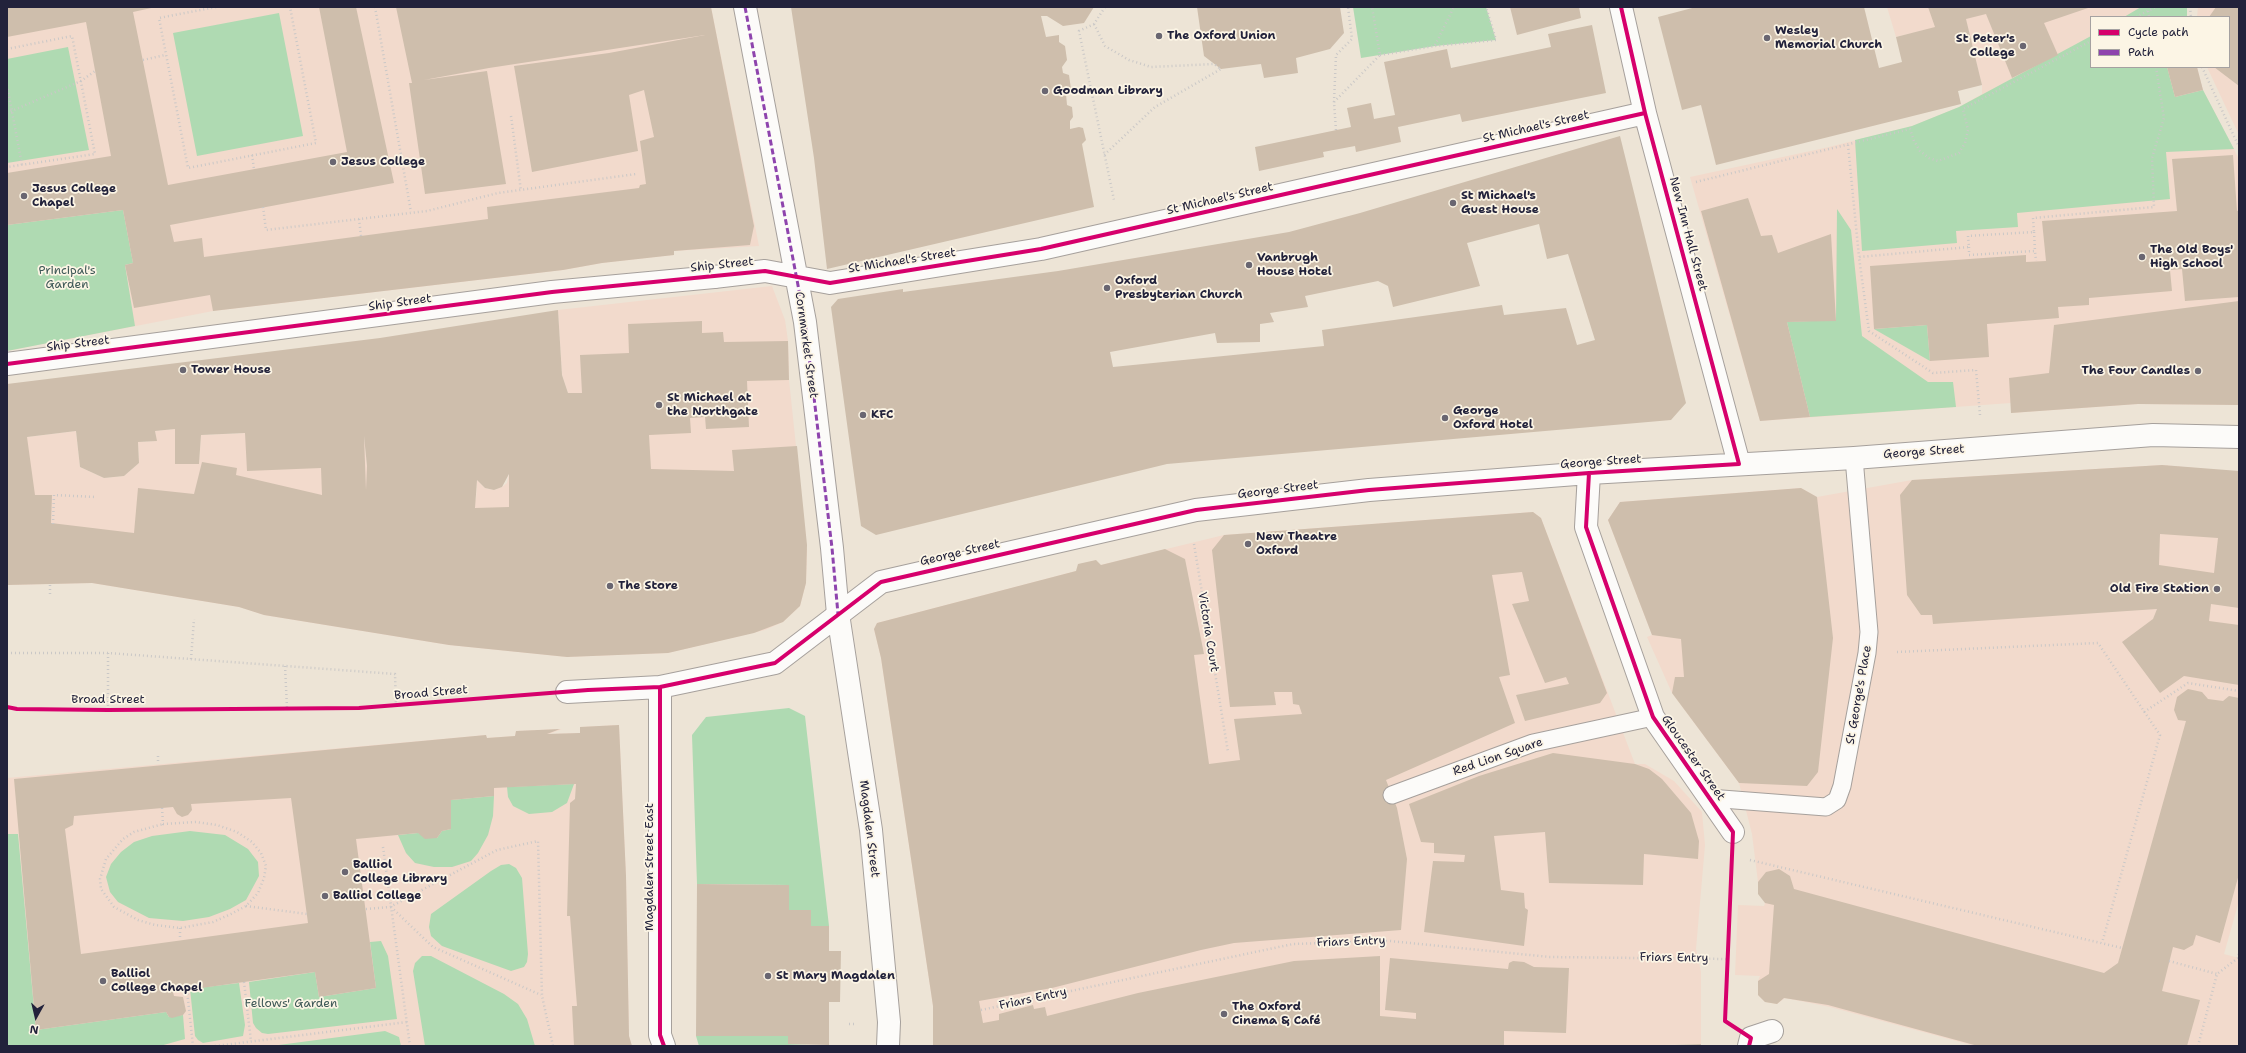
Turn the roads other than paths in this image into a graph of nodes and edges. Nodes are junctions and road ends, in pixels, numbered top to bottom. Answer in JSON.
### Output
{"nodes":[{"id":1,"x":745,"y":7,"type":"edge"},
{"id":2,"x":1621,"y":7,"type":"edge"},
{"id":3,"x":1645,"y":113,"type":"junction"},
{"id":4,"x":796,"y":276,"type":"junction"},
{"id":5,"x":7,"y":364,"type":"edge"},
{"id":6,"x":2239,"y":437,"type":"edge"},
{"id":7,"x":1854,"y":458,"type":"junction"},
{"id":8,"x":1739,"y":464,"type":"junction"},
{"id":9,"x":1589,"y":472,"type":"junction"},
{"id":10,"x":838,"y":614,"type":"junction"},
{"id":11,"x":660,"y":687,"type":"junction"},
{"id":12,"x":567,"y":692,"type":"dead end"},
{"id":13,"x":1653,"y":717,"type":"junction"},
{"id":14,"x":1392,"y":795,"type":"dead end"},
{"id":15,"x":1709,"y":798,"type":"junction"},
{"id":16,"x":1733,"y":832,"type":"road end"},
{"id":17,"x":1772,"y":1031,"type":"dead end"},
{"id":18,"x":664,"y":1046,"type":"edge"},
{"id":19,"x":888,"y":1046,"type":"edge"},
{"id":20,"x":1749,"y":1046,"type":"edge"}],
"edges":[{"from":1,"to":4,"type":"street","name":"Cornmarket Street"},
{"from":2,"to":3,"type":"street","name":"New Inn Hall Street"},
{"from":3,"to":4,"type":"street","name":"St Michael's Street"},
{"from":3,"to":8,"type":"street","name":"New Inn Hall Street"},
{"from":4,"to":5,"type":"street","name":"Ship Street"},
{"from":4,"to":10,"type":"street","name":"Cornmarket Street"},
{"from":6,"to":7,"type":"street","name":"George Street"},
{"from":7,"to":8,"type":"street","name":"George Street"},
{"from":7,"to":15,"type":"lane","name":"St George's Place"},
{"from":8,"to":9,"type":"street","name":"George Street"},
{"from":9,"to":10,"type":"street","name":"George Street"},
{"from":9,"to":13,"type":"street","name":"Gloucester Street"},
{"from":10,"to":11,"type":"street"},
{"from":10,"to":19,"type":"street","name":"Magdalen Street"},
{"from":11,"to":12,"type":"street"},
{"from":11,"to":18,"type":"street","name":"Magdalen Street East"},
{"from":13,"to":14,"type":"lane","name":"Red Lion Square"},
{"from":13,"to":15,"type":"street","name":"Gloucester Street"},
{"from":15,"to":16,"type":"street","name":"Gloucester Street"},
{"from":17,"to":20,"type":"street"}]}
